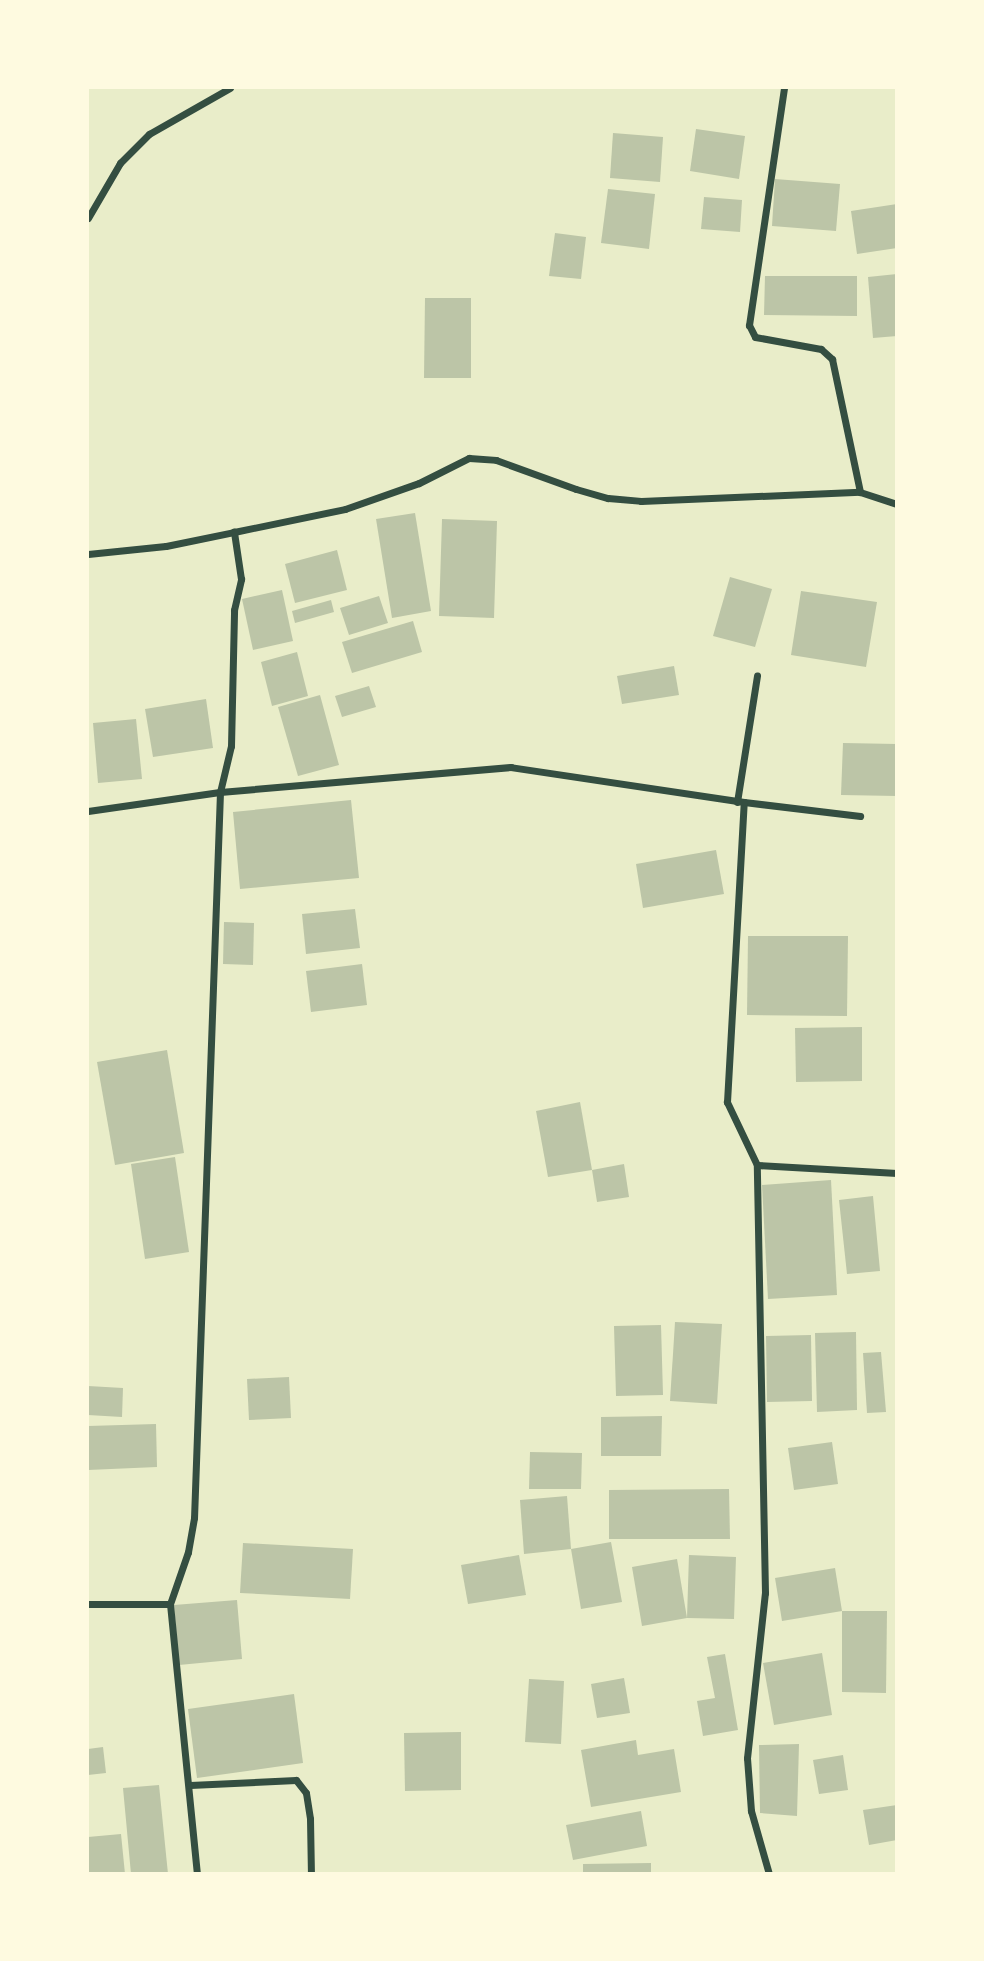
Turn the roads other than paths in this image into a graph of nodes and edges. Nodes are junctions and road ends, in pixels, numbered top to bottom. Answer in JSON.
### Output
{"nodes":[{"id":1,"x":230,"y":88,"type":"edge"},
{"id":2,"x":784,"y":88,"type":"edge"},
{"id":3,"x":88,"y":218,"type":"edge"},
{"id":4,"x":860,"y":492,"type":"junction"},
{"id":5,"x":897,"y":504,"type":"edge"},
{"id":6,"x":234,"y":532,"type":"junction"},
{"id":7,"x":88,"y":554,"type":"edge"},
{"id":8,"x":757,"y":676,"type":"dead end"},
{"id":9,"x":220,"y":792,"type":"junction"},
{"id":10,"x":741,"y":802,"type":"junction"},
{"id":11,"x":88,"y":811,"type":"edge"},
{"id":12,"x":860,"y":817,"type":"dead end"},
{"id":13,"x":757,"y":1165,"type":"junction"},
{"id":14,"x":897,"y":1173,"type":"edge"},
{"id":15,"x":88,"y":1604,"type":"edge"},
{"id":16,"x":170,"y":1604,"type":"junction"},
{"id":17,"x":190,"y":1785,"type":"junction"},
{"id":18,"x":197,"y":1874,"type":"edge"},
{"id":19,"x":311,"y":1874,"type":"edge"},
{"id":20,"x":769,"y":1874,"type":"edge"}],
"edges":[{"from":1,"to":3,"type":"street"},
{"from":2,"to":4,"type":"street"},
{"from":4,"to":5,"type":"street"},
{"from":4,"to":6,"type":"street"},
{"from":6,"to":7,"type":"street"},
{"from":6,"to":9,"type":"street"},
{"from":8,"to":10,"type":"street"},
{"from":9,"to":10,"type":"street"},
{"from":9,"to":11,"type":"street"},
{"from":9,"to":16,"type":"street"},
{"from":10,"to":12,"type":"street"},
{"from":10,"to":13,"type":"street"},
{"from":13,"to":14,"type":"street"},
{"from":13,"to":20,"type":"street"},
{"from":15,"to":16,"type":"street"},
{"from":16,"to":17,"type":"street"},
{"from":17,"to":18,"type":"street"},
{"from":17,"to":19,"type":"street"}]}
